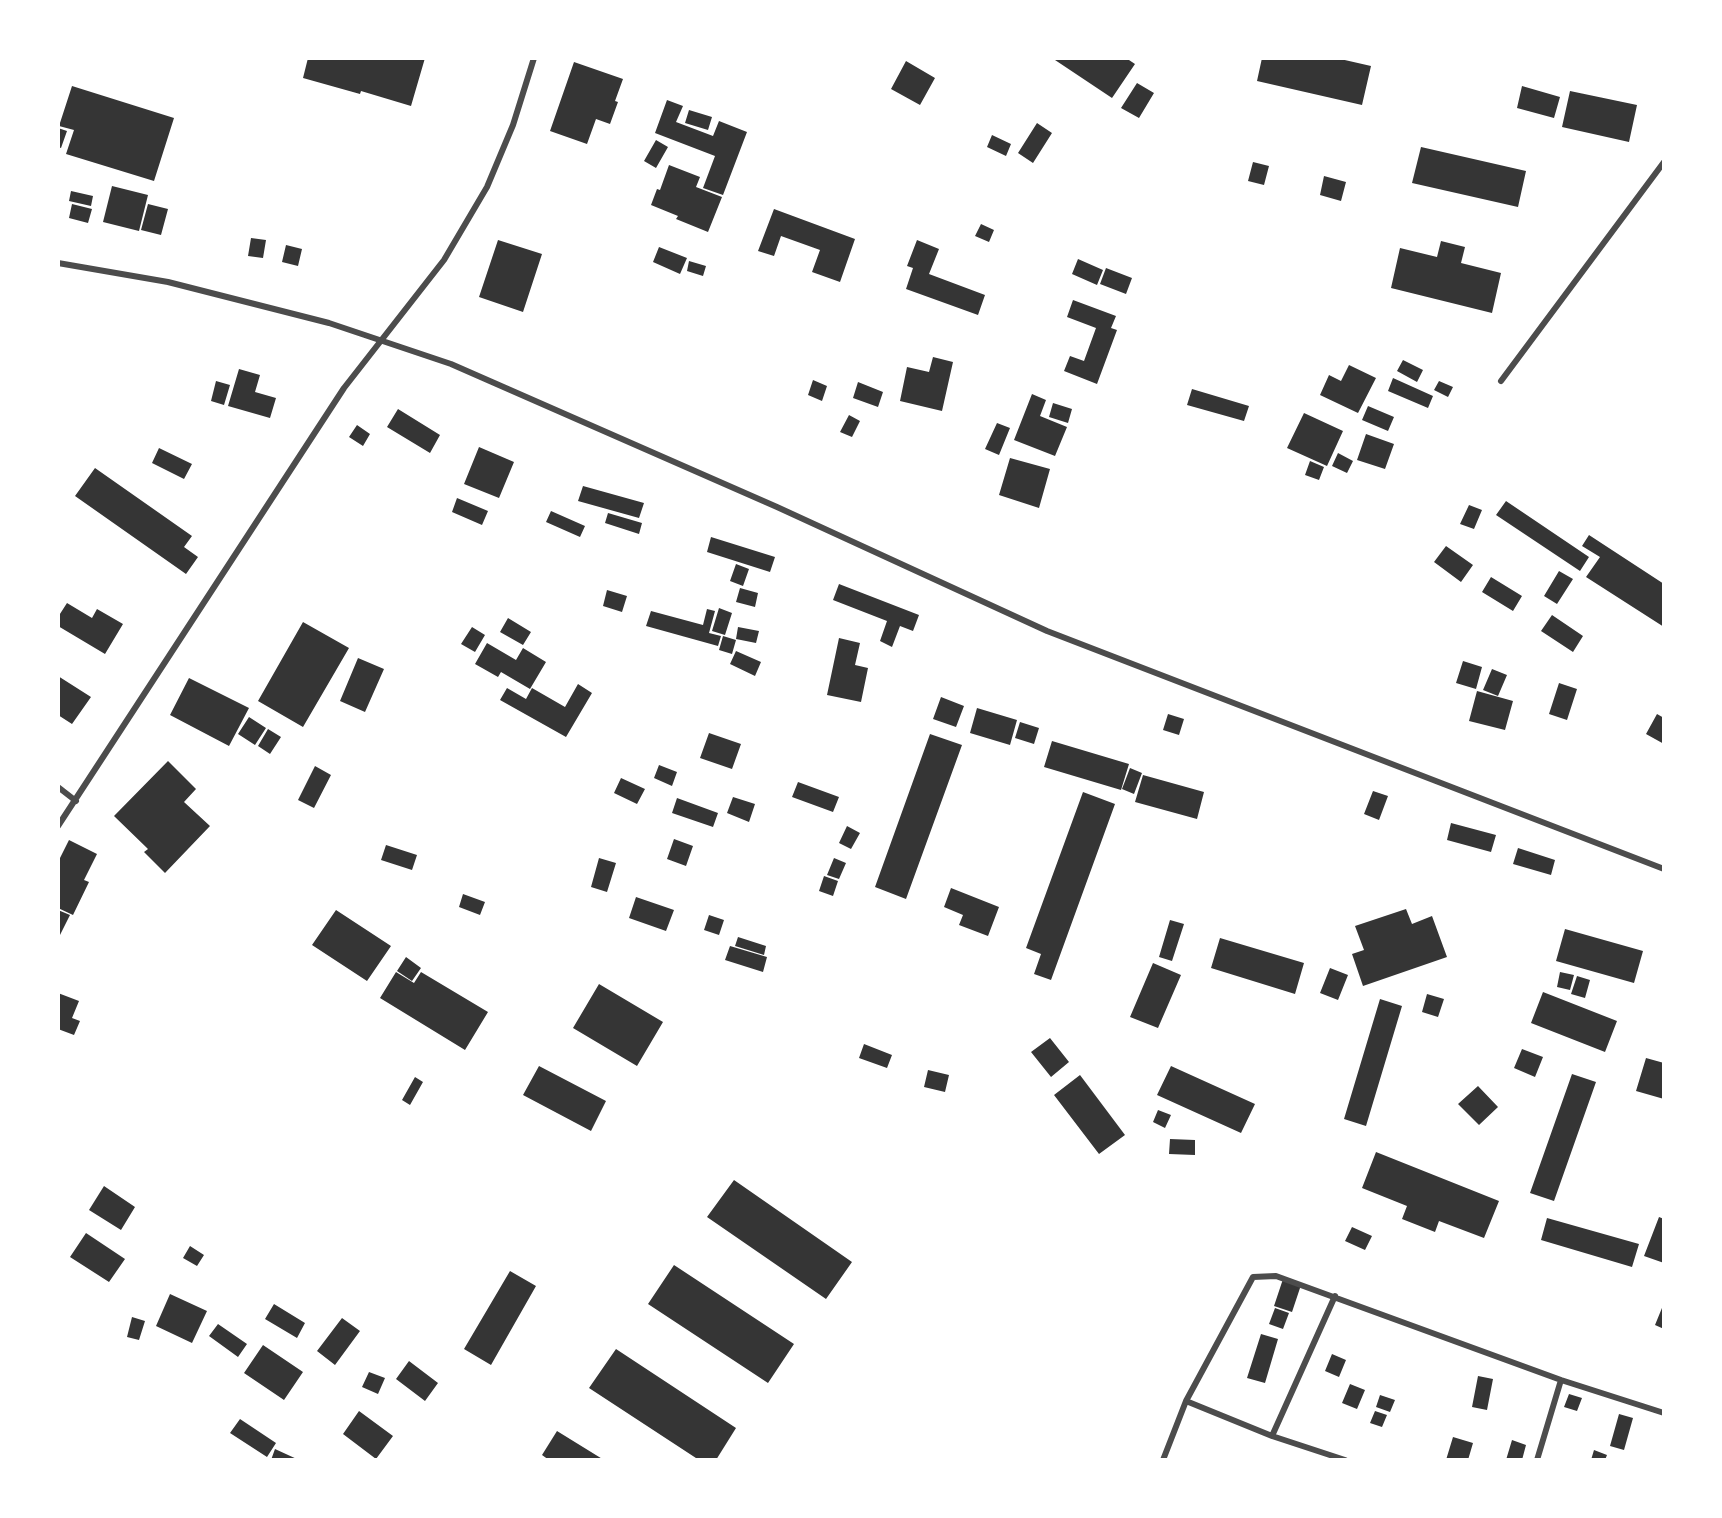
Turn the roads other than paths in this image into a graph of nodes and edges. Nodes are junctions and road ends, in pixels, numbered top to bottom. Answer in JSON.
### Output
{"nodes":[{"id":1,"x":534,"y":58,"type":"edge"},
{"id":2,"x":1664,"y":162,"type":"edge"},
{"id":3,"x":58,"y":263,"type":"edge"},
{"id":4,"x":383,"y":341,"type":"junction"},
{"id":5,"x":1502,"y":381,"type":"dead end"},
{"id":6,"x":58,"y":787,"type":"edge"},
{"id":7,"x":75,"y":801,"type":"junction"},
{"id":8,"x":58,"y":826,"type":"edge"},
{"id":9,"x":1664,"y":869,"type":"edge"},
{"id":10,"x":1335,"y":1296,"type":"junction"},
{"id":11,"x":1561,"y":1380,"type":"junction"},
{"id":12,"x":1186,"y":1401,"type":"junction"},
{"id":13,"x":1664,"y":1413,"type":"edge"},
{"id":14,"x":1272,"y":1436,"type":"junction"},
{"id":15,"x":1163,"y":1460,"type":"edge"},
{"id":16,"x":1345,"y":1460,"type":"edge"},
{"id":17,"x":1537,"y":1460,"type":"edge"}],
"edges":[{"from":1,"to":4,"type":"street"},
{"from":2,"to":5,"type":"street"},
{"from":3,"to":4,"type":"street"},
{"from":4,"to":7,"type":"street"},
{"from":4,"to":9,"type":"street"},
{"from":6,"to":7,"type":"street"},
{"from":7,"to":8,"type":"street"},
{"from":10,"to":11,"type":"street"},
{"from":10,"to":12,"type":"street"},
{"from":10,"to":14,"type":"street"},
{"from":11,"to":13,"type":"street"},
{"from":11,"to":17,"type":"street"},
{"from":12,"to":14,"type":"street"},
{"from":12,"to":15,"type":"street"},
{"from":14,"to":16,"type":"street"}]}
